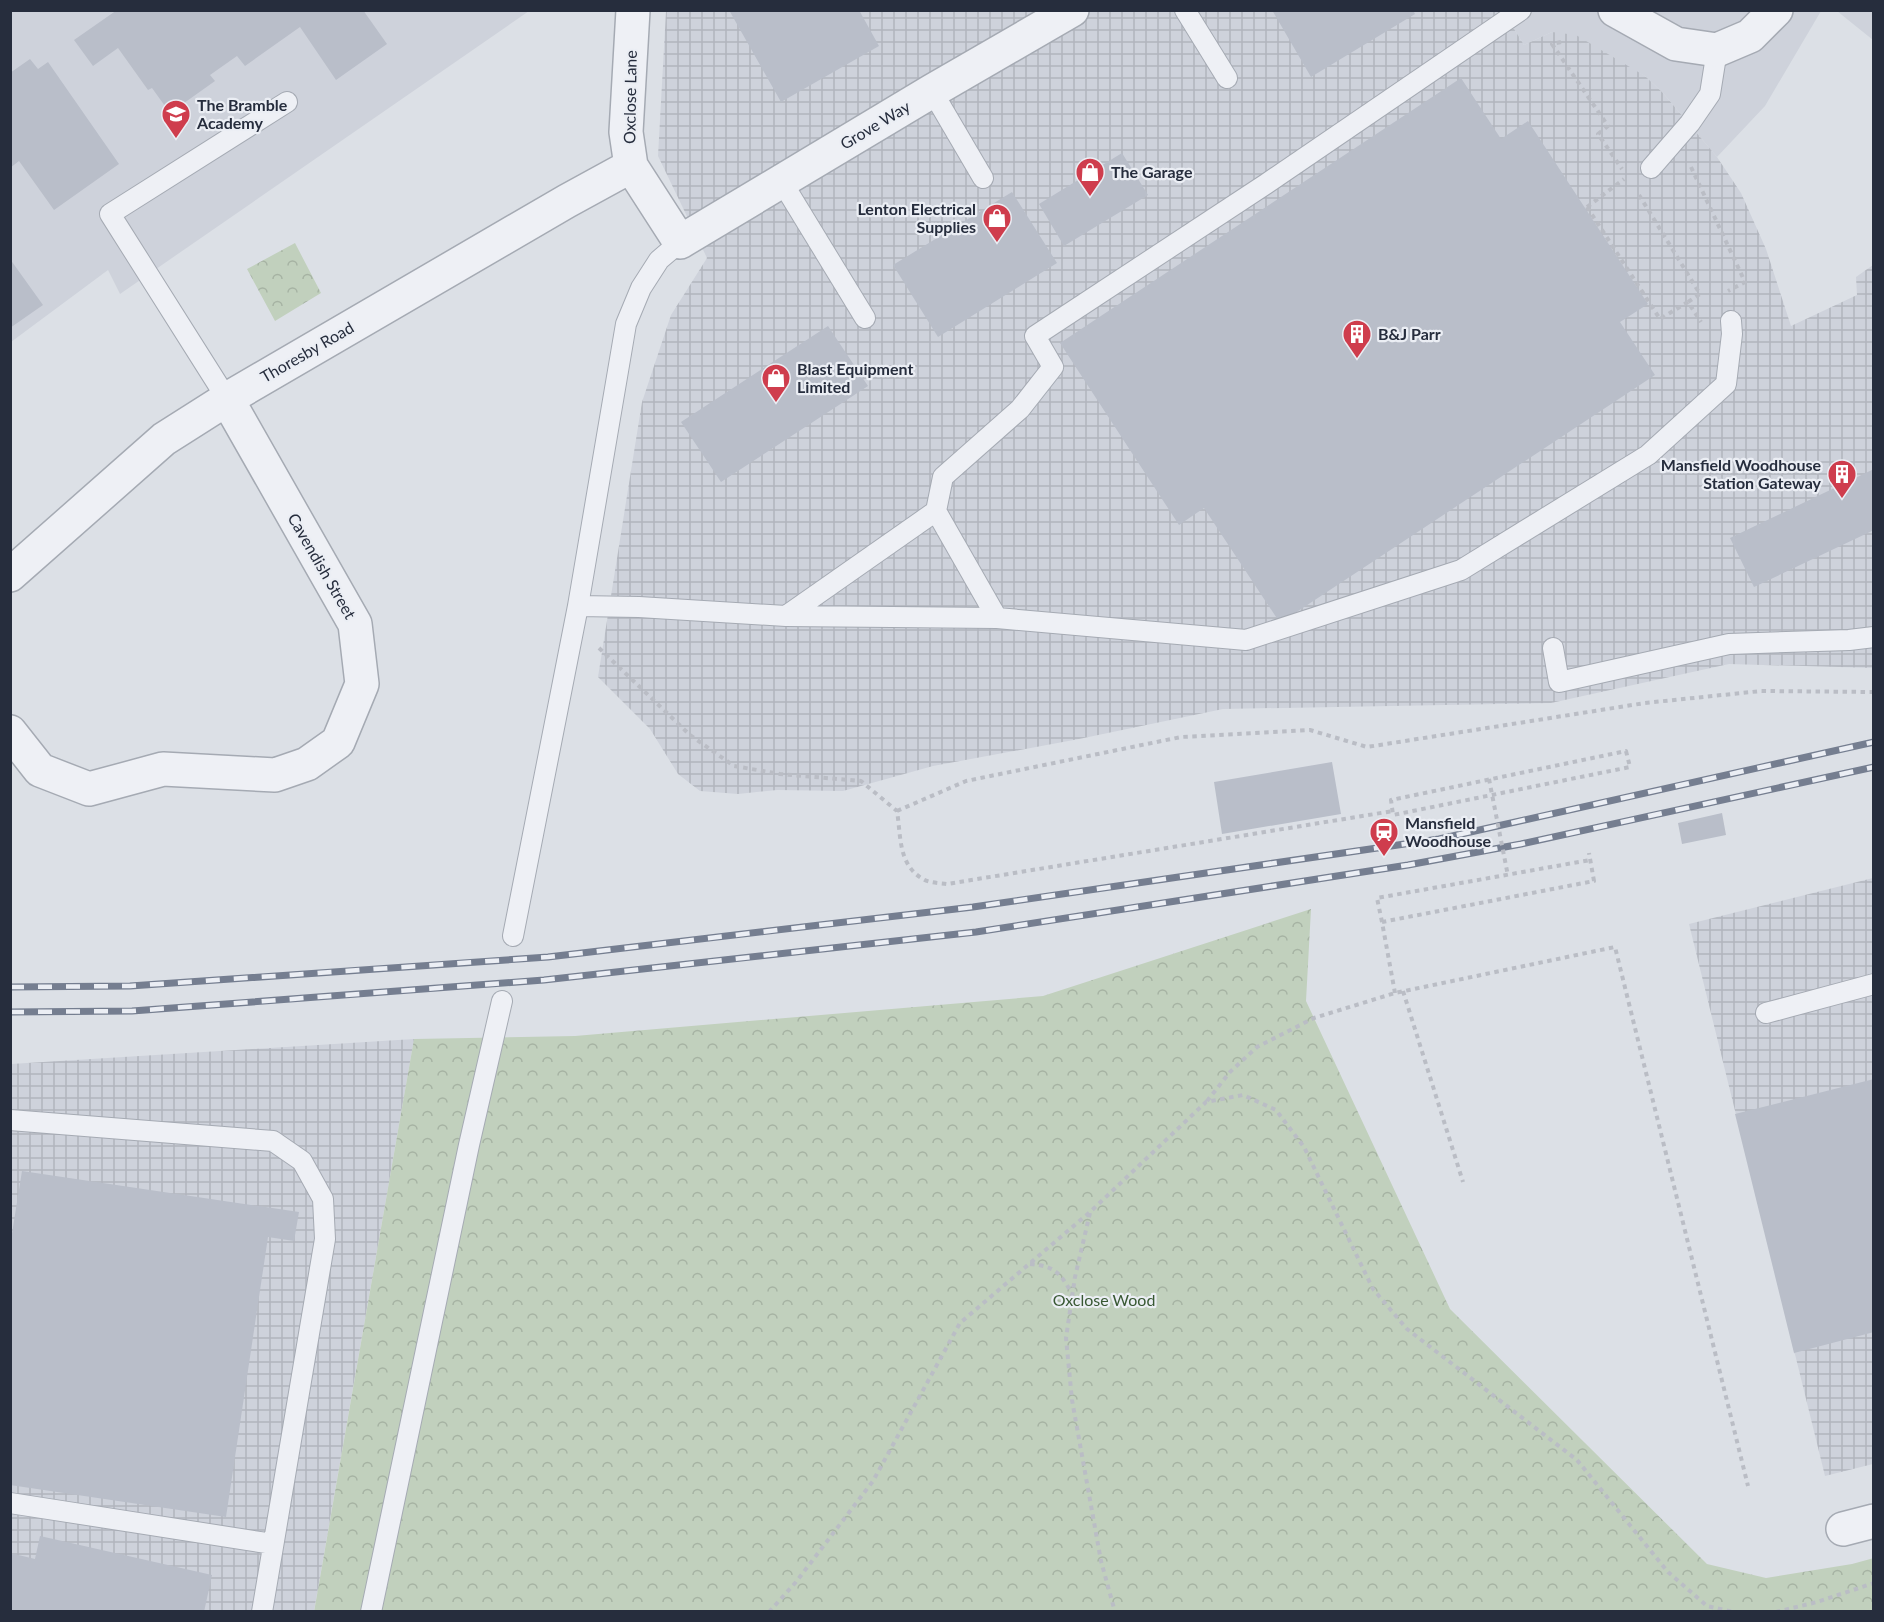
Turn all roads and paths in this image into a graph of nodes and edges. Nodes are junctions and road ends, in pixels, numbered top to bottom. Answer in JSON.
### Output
{"nodes":[{"id":1,"x":633,"y":10,"type":"edge"},
{"id":2,"x":1072,"y":10,"type":"edge"},
{"id":3,"x":1185,"y":10,"type":"edge"},
{"id":4,"x":1521,"y":10,"type":"edge"},
{"id":5,"x":1615,"y":10,"type":"edge"},
{"id":6,"x":1776,"y":10,"type":"edge"},
{"id":7,"x":1717,"y":50,"type":"junction"},
{"id":8,"x":1227,"y":78,"type":"dead end"},
{"id":9,"x":932,"y":91,"type":"junction"},
{"id":10,"x":287,"y":102,"type":"dead end"},
{"id":11,"x":1689,"y":164,"type":"dead end"},
{"id":12,"x":631,"y":166,"type":"junction"},
{"id":13,"x":1652,"y":168,"type":"dead end"},
{"id":14,"x":1627,"y":177,"type":"dead end"},
{"id":15,"x":982,"y":178,"type":"dead end"},
{"id":16,"x":782,"y":182,"type":"junction"},
{"id":17,"x":680,"y":242,"type":"junction"},
{"id":18,"x":1725,"y":293,"type":"dead end"},
{"id":19,"x":1688,"y":302,"type":"dead end"},
{"id":20,"x":865,"y":318,"type":"dead end"},
{"id":21,"x":1731,"y":321,"type":"dead end"},
{"id":22,"x":226,"y":399,"type":"junction"},
{"id":23,"x":936,"y":511,"type":"junction"},
{"id":24,"x":10,"y":575,"type":"edge"},
{"id":25,"x":577,"y":615,"type":"junction"},
{"id":26,"x":786,"y":616,"type":"junction"},
{"id":27,"x":997,"y":618,"type":"junction"},
{"id":28,"x":1874,"y":637,"type":"edge"},
{"id":29,"x":1553,"y":648,"type":"dead end"},
{"id":30,"x":1874,"y":692,"type":"edge"},
{"id":31,"x":10,"y":732,"type":"edge"},
{"id":32,"x":1489,"y":779,"type":"junction"},
{"id":33,"x":897,"y":811,"type":"junction"},
{"id":34,"x":1393,"y":811,"type":"junction"},
{"id":35,"x":1589,"y":853,"type":"dead end"},
{"id":36,"x":1590,"y":860,"type":"junction"},
{"id":37,"x":1508,"y":876,"type":"junction"},
{"id":38,"x":1382,"y":922,"type":"junction"},
{"id":39,"x":513,"y":936,"type":"dead end"},
{"id":40,"x":1874,"y":984,"type":"edge"},
{"id":41,"x":1403,"y":991,"type":"junction"},
{"id":42,"x":1395,"y":993,"type":"junction"},
{"id":43,"x":502,"y":1001,"type":"dead end"},
{"id":44,"x":1766,"y":1013,"type":"dead end"},
{"id":45,"x":1206,"y":1102,"type":"junction"},
{"id":46,"x":10,"y":1120,"type":"edge"},
{"id":47,"x":1463,"y":1182,"type":"dead end"},
{"id":48,"x":1090,"y":1212,"type":"junction"},
{"id":49,"x":1029,"y":1264,"type":"junction"},
{"id":50,"x":1072,"y":1294,"type":"junction"},
{"id":51,"x":1748,"y":1486,"type":"dead end"},
{"id":52,"x":10,"y":1503,"type":"edge"},
{"id":53,"x":273,"y":1544,"type":"junction"},
{"id":54,"x":1874,"y":1583,"type":"edge"},
{"id":55,"x":262,"y":1611,"type":"edge"},
{"id":56,"x":371,"y":1611,"type":"edge"},
{"id":57,"x":769,"y":1611,"type":"edge"},
{"id":58,"x":1115,"y":1611,"type":"edge"},
{"id":59,"x":1734,"y":1611,"type":"edge"},
{"id":60,"x":1776,"y":1611,"type":"edge"}],
"edges":[{"from":1,"to":12,"type":"street","name":"Oxclose Lane"},
{"from":2,"to":9,"type":"street","name":"Grove Way"},
{"from":3,"to":8,"type":"lane"},
{"from":4,"to":23,"type":"lane"},
{"from":5,"to":7,"type":"street"},
{"from":6,"to":7,"type":"street"},
{"from":7,"to":13,"type":"lane"},
{"from":9,"to":15,"type":"lane"},
{"from":9,"to":16,"type":"street","name":"Grove Way"},
{"from":10,"to":22,"type":"lane"},
{"from":11,"to":18,"type":"path"},
{"from":12,"to":17,"type":"street","name":"Oxclose Lane"},
{"from":12,"to":22,"type":"street","name":"Thoresby Road"},
{"from":14,"to":19,"type":"path"},
{"from":16,"to":17,"type":"street","name":"Grove Way"},
{"from":16,"to":20,"type":"lane"},
{"from":17,"to":25,"type":"lane"},
{"from":21,"to":27,"type":"lane"},
{"from":22,"to":24,"type":"street","name":"Thoresby Road"},
{"from":22,"to":31,"type":"street","name":"Cavendish Street"},
{"from":23,"to":26,"type":"lane"},
{"from":23,"to":27,"type":"lane"},
{"from":25,"to":26,"type":"lane"},
{"from":25,"to":33,"type":"path"},
{"from":25,"to":39,"type":"lane"},
{"from":26,"to":27,"type":"lane"},
{"from":28,"to":29,"type":"lane"},
{"from":30,"to":33,"type":"path"},
{"from":32,"to":34,"type":"path"},
{"from":32,"to":34,"type":"path"},
{"from":32,"to":37,"type":"path","bridge":true},
{"from":33,"to":34,"type":"path"},
{"from":35,"to":36,"type":"path"},
{"from":36,"to":37,"type":"path"},
{"from":36,"to":38,"type":"path"},
{"from":37,"to":38,"type":"path"},
{"from":38,"to":42,"type":"path"},
{"from":40,"to":44,"type":"lane"},
{"from":41,"to":42,"type":"path"},
{"from":41,"to":47,"type":"path"},
{"from":41,"to":51,"type":"path"},
{"from":42,"to":45,"type":"path"},
{"from":43,"to":56,"type":"lane"},
{"from":45,"to":48,"type":"path"},
{"from":45,"to":59,"type":"path"},
{"from":46,"to":53,"type":"lane"},
{"from":48,"to":49,"type":"path"},
{"from":48,"to":50,"type":"path"},
{"from":49,"to":50,"type":"path"},
{"from":49,"to":57,"type":"path"},
{"from":50,"to":58,"type":"path"},
{"from":52,"to":53,"type":"lane"},
{"from":53,"to":55,"type":"lane"},
{"from":54,"to":60,"type":"path"}]}
